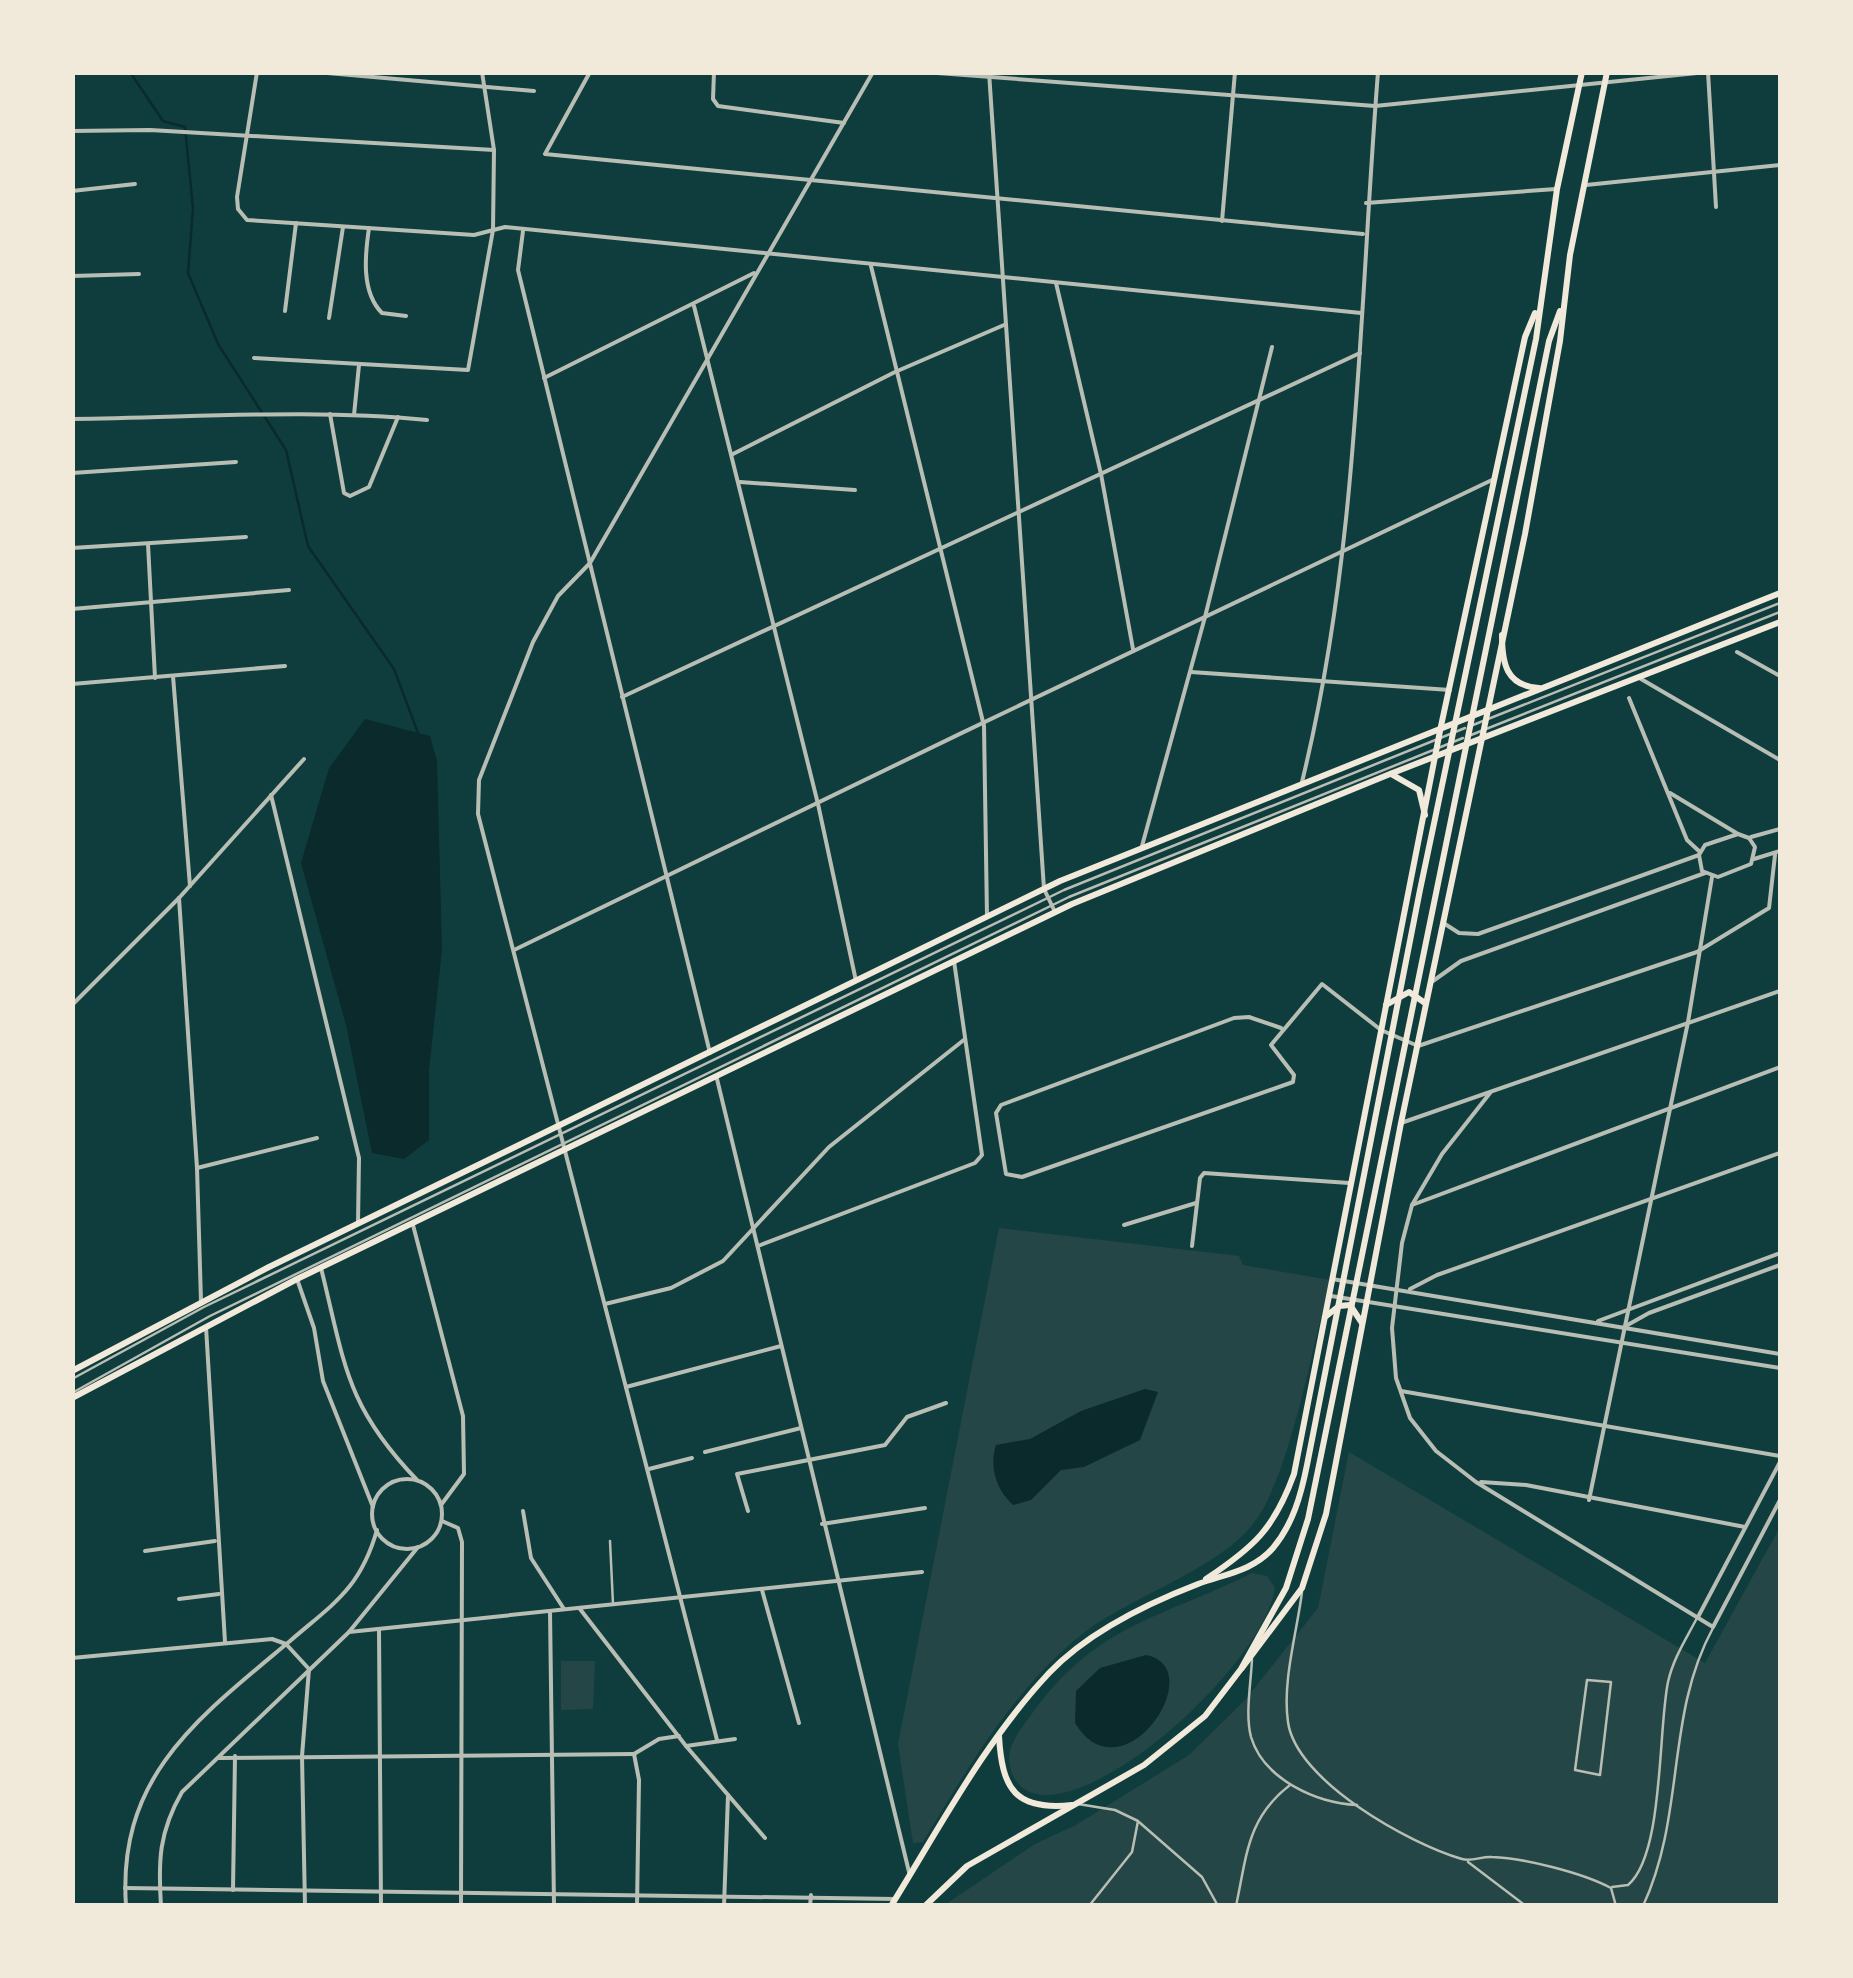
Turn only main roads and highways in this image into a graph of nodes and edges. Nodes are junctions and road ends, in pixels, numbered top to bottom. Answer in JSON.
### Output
{"nodes":[{"id":1,"x":1582,"y":72,"type":"edge"},
{"id":2,"x":1608,"y":72,"type":"edge"},
{"id":3,"x":1537,"y":309,"type":"junction"},
{"id":4,"x":1560,"y":311,"type":"junction"},
{"id":5,"x":1474,"y":581,"type":"junction"},
{"id":6,"x":1513,"y":591,"type":"junction"},
{"id":7,"x":1780,"y":593,"type":"edge"},
{"id":8,"x":1780,"y":622,"type":"edge"},
{"id":9,"x":1502,"y":635,"type":"junction"},
{"id":10,"x":1545,"y":688,"type":"junction"},
{"id":11,"x":1487,"y":711,"type":"junction"},
{"id":12,"x":1441,"y":726,"type":"junction"},
{"id":13,"x":1480,"y":742,"type":"junction"},
{"id":14,"x":1436,"y":759,"type":"junction"},
{"id":15,"x":1390,"y":774,"type":"junction"},
{"id":16,"x":1425,"y":815,"type":"junction"},
{"id":17,"x":1421,"y":834,"type":"junction"},
{"id":18,"x":1462,"y":834,"type":"junction"},
{"id":19,"x":1395,"y":962,"type":"junction"},
{"id":20,"x":1430,"y":984,"type":"junction"},
{"id":21,"x":1386,"y":1004,"type":"junction"},
{"id":22,"x":1426,"y":1004,"type":"junction"},
{"id":23,"x":1336,"y":1248,"type":"junction"},
{"id":24,"x":1376,"y":1260,"type":"junction"},
{"id":25,"x":1322,"y":1319,"type":"junction"},
{"id":26,"x":1362,"y":1324,"type":"junction"},
{"id":27,"x":72,"y":1371,"type":"edge"},
{"id":28,"x":72,"y":1395,"type":"edge"},
{"id":29,"x":1201,"y":1583,"type":"junction"},
{"id":30,"x":1241,"y":1669,"type":"junction"},
{"id":31,"x":998,"y":1734,"type":"junction"},
{"id":32,"x":1076,"y":1804,"type":"junction"},
{"id":33,"x":893,"y":1902,"type":"edge"},
{"id":34,"x":925,"y":1906,"type":"edge"}],
"edges":[{"from":1,"to":3,"type":"main road"},
{"from":2,"to":4,"type":"main road"},
{"from":3,"to":5,"type":"main road"},
{"from":3,"to":29,"type":"main road"},
{"from":4,"to":6,"type":"main road"},
{"from":4,"to":30,"type":"main road"},
{"from":5,"to":6,"type":"main road"},
{"from":5,"to":12,"type":"main road"},
{"from":6,"to":9,"type":"main road"},
{"from":7,"to":10,"type":"main road"},
{"from":8,"to":13,"type":"main road"},
{"from":9,"to":10,"type":"main road"},
{"from":9,"to":11,"type":"main road"},
{"from":10,"to":11,"type":"main road"},
{"from":11,"to":12,"type":"main road"},
{"from":11,"to":13,"type":"main road"},
{"from":12,"to":14,"type":"main road"},
{"from":12,"to":27,"type":"main road"},
{"from":13,"to":14,"type":"main road"},
{"from":13,"to":18,"type":"main road"},
{"from":14,"to":15,"type":"main road"},
{"from":14,"to":16,"type":"main road"},
{"from":15,"to":16,"type":"main road"},
{"from":15,"to":28,"type":"main road"},
{"from":16,"to":17,"type":"main road"},
{"from":17,"to":18,"type":"main road"},
{"from":17,"to":19,"type":"main road"},
{"from":18,"to":20,"type":"main road"},
{"from":19,"to":20,"type":"main road"},
{"from":19,"to":21,"type":"main road"},
{"from":20,"to":22,"type":"main road"},
{"from":21,"to":22,"type":"main road"},
{"from":21,"to":23,"type":"main road"},
{"from":22,"to":24,"type":"main road"},
{"from":23,"to":24,"type":"main road"},
{"from":23,"to":25,"type":"main road"},
{"from":24,"to":26,"type":"main road"},
{"from":25,"to":26,"type":"main road"},
{"from":25,"to":29,"type":"main road"},
{"from":26,"to":30,"type":"main road"},
{"from":29,"to":31,"type":"main road"},
{"from":30,"to":32,"type":"main road"},
{"from":31,"to":32,"type":"main road"},
{"from":31,"to":33,"type":"main road"},
{"from":32,"to":34,"type":"main road"}]}
